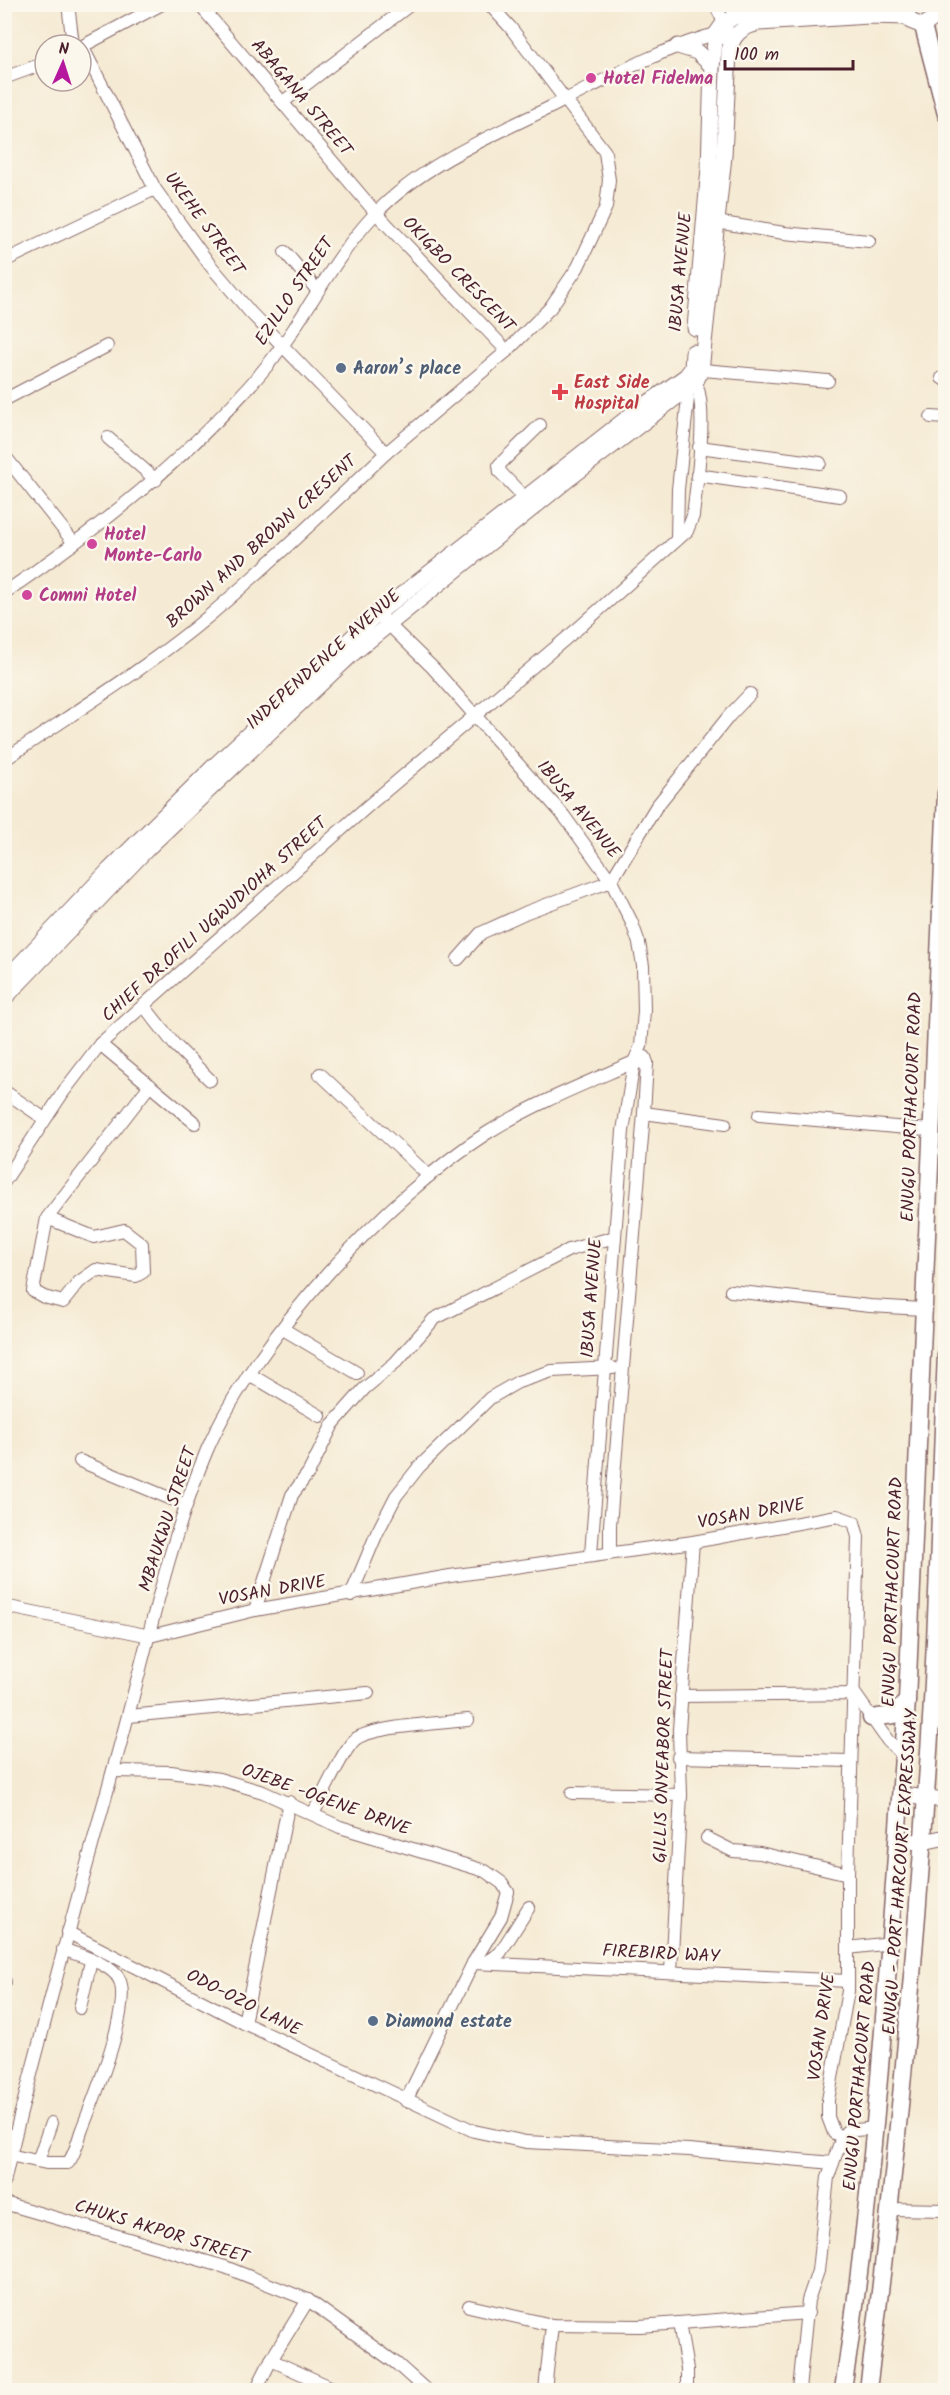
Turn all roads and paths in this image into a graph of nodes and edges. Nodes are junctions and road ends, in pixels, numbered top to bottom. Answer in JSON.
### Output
{"nodes":[{"id":1,"x":68,"y":4,"type":"edge"},
{"id":2,"x":162,"y":4,"type":"edge"},
{"id":3,"x":199,"y":4,"type":"edge"},
{"id":4,"x":411,"y":4,"type":"edge"},
{"id":5,"x":489,"y":4,"type":"edge"},
{"id":6,"x":715,"y":4,"type":"edge"},
{"id":7,"x":838,"y":4,"type":"edge"},
{"id":8,"x":908,"y":11,"type":"edge"},
{"id":9,"x":738,"y":15,"type":"edge"},
{"id":10,"x":934,"y":15,"type":"edge"},
{"id":11,"x":720,"y":29,"type":"junction"},
{"id":12,"x":76,"y":33,"type":"edge"},
{"id":13,"x":93,"y":39,"type":"edge"},
{"id":14,"x":733,"y":39,"type":"junction"},
{"id":15,"x":678,"y":46,"type":"junction"},
{"id":16,"x":711,"y":66,"type":"junction"},
{"id":17,"x":33,"y":67,"type":"edge"},
{"id":18,"x":93,"y":72,"type":"edge"},
{"id":19,"x":4,"y":78,"type":"edge"},
{"id":20,"x":565,"y":100,"type":"junction"},
{"id":21,"x":283,"y":102,"type":"junction"},
{"id":22,"x":945,"y":114,"type":"edge"},
{"id":23,"x":155,"y":189,"type":"junction"},
{"id":24,"x":376,"y":213,"type":"junction"},
{"id":25,"x":716,"y":222,"type":"junction"},
{"id":26,"x":869,"y":241,"type":"dead end"},
{"id":27,"x":285,"y":252,"type":"dead end"},
{"id":28,"x":4,"y":261,"type":"edge"},
{"id":29,"x":317,"y":291,"type":"junction"},
{"id":30,"x":106,"y":346,"type":"dead end"},
{"id":31,"x":282,"y":346,"type":"junction"},
{"id":32,"x":507,"y":351,"type":"junction"},
{"id":33,"x":691,"y":377,"type":"junction"},
{"id":34,"x":828,"y":381,"type":"dead end"},
{"id":35,"x":4,"y":400,"type":"edge"},
{"id":36,"x":931,"y":417,"type":"dead end"},
{"id":37,"x":945,"y":418,"type":"edge"},
{"id":38,"x":540,"y":425,"type":"dead end"},
{"id":39,"x":108,"y":438,"type":"dead end"},
{"id":40,"x":699,"y":447,"type":"junction"},
{"id":41,"x":386,"y":453,"type":"junction"},
{"id":42,"x":4,"y":455,"type":"edge"},
{"id":43,"x":820,"y":463,"type":"dead end"},
{"id":44,"x":697,"y":475,"type":"junction"},
{"id":45,"x":156,"y":480,"type":"junction"},
{"id":46,"x":840,"y":496,"type":"dead end"},
{"id":47,"x":525,"y":498,"type":"junction"},
{"id":48,"x":511,"y":517,"type":"junction"},
{"id":49,"x":677,"y":538,"type":"junction"},
{"id":50,"x":74,"y":543,"type":"junction"},
{"id":51,"x":4,"y":593,"type":"edge"},
{"id":52,"x":383,"y":619,"type":"junction"},
{"id":53,"x":750,"y":694,"type":"dead end"},
{"id":54,"x":474,"y":715,"type":"junction"},
{"id":55,"x":4,"y":760,"type":"edge"},
{"id":56,"x":945,"y":793,"type":"edge"},
{"id":57,"x":611,"y":881,"type":"junction"},
{"id":58,"x":458,"y":958,"type":"dead end"},
{"id":59,"x":4,"y":981,"type":"edge"},
{"id":60,"x":4,"y":999,"type":"edge"},
{"id":61,"x":144,"y":1006,"type":"junction"},
{"id":62,"x":100,"y":1044,"type":"junction"},
{"id":63,"x":640,"y":1046,"type":"junction"},
{"id":64,"x":634,"y":1062,"type":"junction"},
{"id":65,"x":647,"y":1063,"type":"junction"},
{"id":66,"x":320,"y":1074,"type":"dead end"},
{"id":67,"x":210,"y":1080,"type":"dead end"},
{"id":68,"x":150,"y":1085,"type":"junction"},
{"id":69,"x":4,"y":1091,"type":"edge"},
{"id":70,"x":644,"y":1113,"type":"junction"},
{"id":71,"x":39,"y":1115,"type":"dead end"},
{"id":72,"x":759,"y":1115,"type":"dead end"},
{"id":73,"x":195,"y":1123,"type":"dead end"},
{"id":74,"x":725,"y":1124,"type":"dead end"},
{"id":75,"x":930,"y":1130,"type":"junction"},
{"id":76,"x":429,"y":1176,"type":"junction"},
{"id":77,"x":6,"y":1178,"type":"edge"},
{"id":78,"x":47,"y":1218,"type":"junction"},
{"id":79,"x":615,"y":1237,"type":"junction"},
{"id":80,"x":731,"y":1291,"type":"dead end"},
{"id":81,"x":923,"y":1308,"type":"junction"},
{"id":82,"x":283,"y":1329,"type":"junction"},
{"id":83,"x":945,"y":1355,"type":"edge"},
{"id":84,"x":606,"y":1367,"type":"junction"},
{"id":85,"x":622,"y":1368,"type":"junction"},
{"id":86,"x":357,"y":1373,"type":"dead end"},
{"id":87,"x":249,"y":1374,"type":"junction"},
{"id":88,"x":320,"y":1416,"type":"dead end"},
{"id":89,"x":80,"y":1461,"type":"dead end"},
{"id":90,"x":186,"y":1505,"type":"junction"},
{"id":91,"x":693,"y":1542,"type":"junction"},
{"id":92,"x":610,"y":1552,"type":"junction"},
{"id":93,"x":591,"y":1554,"type":"junction"},
{"id":94,"x":351,"y":1594,"type":"junction"},
{"id":95,"x":4,"y":1606,"type":"edge"},
{"id":96,"x":255,"y":1610,"type":"junction"},
{"id":97,"x":150,"y":1636,"type":"junction"},
{"id":98,"x":368,"y":1693,"type":"dead end"},
{"id":99,"x":855,"y":1694,"type":"junction"},
{"id":100,"x":681,"y":1696,"type":"junction"},
{"id":101,"x":907,"y":1701,"type":"junction"},
{"id":102,"x":129,"y":1716,"type":"junction"},
{"id":103,"x":871,"y":1718,"type":"junction"},
{"id":104,"x":468,"y":1720,"type":"dead end"},
{"id":105,"x":938,"y":1723,"type":"edge"},
{"id":106,"x":903,"y":1755,"type":"junction"},
{"id":107,"x":678,"y":1756,"type":"junction"},
{"id":108,"x":850,"y":1761,"type":"junction"},
{"id":109,"x":113,"y":1771,"type":"junction"},
{"id":110,"x":572,"y":1793,"type":"dead end"},
{"id":111,"x":681,"y":1795,"type":"junction"},
{"id":112,"x":901,"y":1795,"type":"junction"},
{"id":113,"x":925,"y":1797,"type":"junction"},
{"id":114,"x":945,"y":1800,"type":"edge"},
{"id":115,"x":289,"y":1802,"type":"junction"},
{"id":116,"x":314,"y":1815,"type":"junction"},
{"id":117,"x":945,"y":1837,"type":"edge"},
{"id":118,"x":707,"y":1838,"type":"dead end"},
{"id":119,"x":899,"y":1841,"type":"junction"},
{"id":120,"x":923,"y":1842,"type":"junction"},
{"id":121,"x":848,"y":1874,"type":"junction"},
{"id":122,"x":529,"y":1907,"type":"dead end"},
{"id":123,"x":67,"y":1932,"type":"junction"},
{"id":124,"x":891,"y":1943,"type":"junction"},
{"id":125,"x":848,"y":1948,"type":"junction"},
{"id":126,"x":63,"y":1949,"type":"junction"},
{"id":127,"x":91,"y":1961,"type":"junction"},
{"id":128,"x":479,"y":1963,"type":"junction"},
{"id":129,"x":671,"y":1971,"type":"junction"},
{"id":130,"x":848,"y":1981,"type":"junction"},
{"id":131,"x":80,"y":2008,"type":"dead end"},
{"id":132,"x":244,"y":2023,"type":"junction"},
{"id":133,"x":406,"y":2101,"type":"junction"},
{"id":134,"x":51,"y":2122,"type":"dead end"},
{"id":135,"x":875,"y":2128,"type":"junction"},
{"id":136,"x":842,"y":2137,"type":"junction"},
{"id":137,"x":9,"y":2155,"type":"junction"},
{"id":138,"x":38,"y":2161,"type":"junction"},
{"id":139,"x":833,"y":2163,"type":"junction"},
{"id":140,"x":4,"y":2182,"type":"edge"},
{"id":141,"x":4,"y":2203,"type":"edge"},
{"id":142,"x":890,"y":2210,"type":"junction"},
{"id":143,"x":945,"y":2210,"type":"edge"},
{"id":144,"x":860,"y":2256,"type":"junction"},
{"id":145,"x":884,"y":2260,"type":"junction"},
{"id":146,"x":308,"y":2300,"type":"junction"},
{"id":147,"x":469,"y":2306,"type":"dead end"},
{"id":148,"x":808,"y":2313,"type":"junction"},
{"id":149,"x":679,"y":2323,"type":"junction"},
{"id":150,"x":552,"y":2325,"type":"junction"},
{"id":151,"x":271,"y":2360,"type":"junction"},
{"id":152,"x":256,"y":2391,"type":"edge"},
{"id":153,"x":337,"y":2391,"type":"edge"},
{"id":154,"x":426,"y":2391,"type":"edge"},
{"id":155,"x":545,"y":2391,"type":"edge"},
{"id":156,"x":687,"y":2391,"type":"edge"},
{"id":157,"x":798,"y":2391,"type":"edge"},
{"id":158,"x":843,"y":2391,"type":"edge"},
{"id":159,"x":868,"y":2391,"type":"edge"}],
"edges":[{"from":1,"to":12,"type":"street"},
{"from":2,"to":13,"type":"street"},
{"from":3,"to":21,"type":"street","name":"ABAGANA STREET"},
{"from":4,"to":21,"type":"street"},
{"from":5,"to":20,"type":"street"},
{"from":6,"to":11,"type":"street"},
{"from":7,"to":9,"type":"main road"},
{"from":8,"to":9,"type":"main road"},
{"from":8,"to":10,"type":"main road"},
{"from":9,"to":11,"type":"main road"},
{"from":9,"to":14,"type":"main road"},
{"from":10,"to":22,"type":"highway"},
{"from":11,"to":14,"type":"street"},
{"from":11,"to":15,"type":"street","name":"EZILLO STREET"},
{"from":11,"to":16,"type":"main road","name":"IBUSA AVENUE"},
{"from":14,"to":25,"type":"main road","name":"IBUSA AVENUE"},
{"from":15,"to":16,"type":"main road"},
{"from":15,"to":20,"type":"street","name":"EZILLO STREET"},
{"from":16,"to":33,"type":"main road","name":"IBUSA AVENUE"},
{"from":17,"to":19,"type":"street"},
{"from":18,"to":23,"type":"street","name":"UKEHE STREET"},
{"from":20,"to":24,"type":"street","name":"EZILLO STREET"},
{"from":20,"to":32,"type":"street"},
{"from":21,"to":24,"type":"street","name":"ABAGANA STREET"},
{"from":23,"to":28,"type":"street"},
{"from":23,"to":31,"type":"street","name":"UKEHE STREET"},
{"from":24,"to":29,"type":"street","name":"EZILLO STREET"},
{"from":24,"to":32,"type":"street","name":"OKIGBO CRESCENT"},
{"from":25,"to":26,"type":"street"},
{"from":25,"to":33,"type":"main road","name":"IBUSA AVENUE"},
{"from":27,"to":29,"type":"street"},
{"from":29,"to":31,"type":"street","name":"EZILLO STREET"},
{"from":30,"to":35,"type":"street"},
{"from":31,"to":41,"type":"street","name":"BROWN AND BROWN CRESENT"},
{"from":31,"to":45,"type":"street","name":"EZILLO STREET"},
{"from":32,"to":41,"type":"street","name":"OKIGBO CRESCENT"},
{"from":33,"to":34,"type":"street"},
{"from":33,"to":40,"type":"street","name":"IBUSA AVENUE"},
{"from":33,"to":47,"type":"main road","name":"INDEPENDENCE AVENUE"},
{"from":33,"to":48,"type":"main road","name":"INDEPENDENCE AVENUE"},
{"from":33,"to":49,"type":"street","name":"IBUSA AVENUE"},
{"from":36,"to":37,"type":"street"},
{"from":38,"to":47,"type":"street"},
{"from":39,"to":45,"type":"street"},
{"from":40,"to":43,"type":"street"},
{"from":40,"to":44,"type":"street","name":"IBUSA AVENUE"},
{"from":41,"to":55,"type":"street","name":"BROWN AND BROWN CRESENT"},
{"from":42,"to":50,"type":"street"},
{"from":44,"to":46,"type":"street"},
{"from":44,"to":49,"type":"street","name":"IBUSA AVENUE"},
{"from":45,"to":50,"type":"street","name":"EZILLO STREET"},
{"from":47,"to":48,"type":"main road","name":"INDEPENDENCE AVENUE"},
{"from":48,"to":52,"type":"main road","name":"INDEPENDENCE AVENUE"},
{"from":49,"to":54,"type":"street","name":"IBUSA AVENUE"},
{"from":50,"to":51,"type":"street","name":"EZILLO STREET"},
{"from":52,"to":54,"type":"street","name":"IBUSA AVENUE"},
{"from":52,"to":59,"type":"main road","name":"INDEPENDENCE AVENUE"},
{"from":52,"to":60,"type":"main road","name":"INDEPENDENCE AVENUE"},
{"from":53,"to":57,"type":"street"},
{"from":54,"to":57,"type":"street","name":"IBUSA AVENUE"},
{"from":54,"to":61,"type":"street","name":"CHIEF DR.OFILI UGWUDIOHA STREET"},
{"from":56,"to":75,"type":"highway","name":"ENUGU PORTHACOURT ROAD"},
{"from":57,"to":58,"type":"street"},
{"from":57,"to":63,"type":"street","name":"IBUSA AVENUE"},
{"from":61,"to":62,"type":"street","name":"CHIEF DR.OFILI UGWUDIOHA STREET"},
{"from":61,"to":67,"type":"street"},
{"from":62,"to":68,"type":"street"},
{"from":62,"to":77,"type":"street","name":"CHIEF DR.OFILI UGWUDIOHA STREET"},
{"from":63,"to":64,"type":"street","name":"IBUSA AVENUE"},
{"from":63,"to":65,"type":"street","name":"IBUSA AVENUE"},
{"from":64,"to":65,"type":"street","name":"MBAUKWU STREET"},
{"from":64,"to":76,"type":"street","name":"MBAUKWU STREET"},
{"from":64,"to":79,"type":"street","name":"IBUSA AVENUE"},
{"from":65,"to":70,"type":"street","name":"IBUSA AVENUE"},
{"from":66,"to":76,"type":"street"},
{"from":68,"to":73,"type":"street"},
{"from":68,"to":78,"type":"street"},
{"from":69,"to":71,"type":"street"},
{"from":70,"to":74,"type":"street"},
{"from":70,"to":85,"type":"street","name":"IBUSA AVENUE"},
{"from":72,"to":75,"type":"street"},
{"from":75,"to":81,"type":"highway","name":"ENUGU PORTHACOURT ROAD"},
{"from":76,"to":82,"type":"street","name":"MBAUKWU STREET"},
{"from":78,"to":78,"type":"street"},
{"from":79,"to":84,"type":"street","name":"IBUSA AVENUE"},
{"from":79,"to":96,"type":"street"},
{"from":80,"to":81,"type":"street"},
{"from":81,"to":101,"type":"highway","name":"ENUGU PORTHACOURT ROAD"},
{"from":82,"to":86,"type":"street"},
{"from":82,"to":87,"type":"street","name":"MBAUKWU STREET"},
{"from":83,"to":105,"type":"highway","name":"ENUGU - PORT HARCOURT EXPRESSWAY"},
{"from":84,"to":85,"type":"street"},
{"from":84,"to":93,"type":"street","name":"IBUSA AVENUE"},
{"from":84,"to":94,"type":"street"},
{"from":85,"to":92,"type":"street","name":"IBUSA AVENUE"},
{"from":87,"to":88,"type":"street"},
{"from":87,"to":90,"type":"street","name":"MBAUKWU STREET"},
{"from":89,"to":90,"type":"street"},
{"from":90,"to":97,"type":"street","name":"MBAUKWU STREET"},
{"from":91,"to":92,"type":"street","name":"VOSAN DRIVE"},
{"from":91,"to":99,"type":"street","name":"VOSAN DRIVE"},
{"from":91,"to":100,"type":"street","name":"GILLIS ONYEABOR STREET"},
{"from":92,"to":93,"type":"street","name":"VOSAN DRIVE"},
{"from":93,"to":94,"type":"street","name":"VOSAN DRIVE"},
{"from":94,"to":96,"type":"street","name":"VOSAN DRIVE"},
{"from":95,"to":97,"type":"street","name":"VOSAN DRIVE"},
{"from":96,"to":97,"type":"street","name":"VOSAN DRIVE"},
{"from":97,"to":102,"type":"street","name":"MBAUKWU STREET"},
{"from":98,"to":102,"type":"street"},
{"from":99,"to":100,"type":"street"},
{"from":99,"to":103,"type":"street"},
{"from":99,"to":108,"type":"street","name":"VOSAN DRIVE"},
{"from":100,"to":107,"type":"street","name":"GILLIS ONYEABOR STREET"},
{"from":101,"to":103,"type":"highway"},
{"from":101,"to":106,"type":"highway","name":"ENUGU PORTHACOURT ROAD"},
{"from":102,"to":109,"type":"street","name":"MBAUKWU STREET"},
{"from":103,"to":106,"type":"street"},
{"from":104,"to":116,"type":"street"},
{"from":105,"to":113,"type":"highway","name":"ENUGU - PORT HARCOURT EXPRESSWAY"},
{"from":106,"to":112,"type":"highway","name":"ENUGU PORTHACOURT ROAD"},
{"from":107,"to":108,"type":"street"},
{"from":107,"to":111,"type":"street","name":"GILLIS ONYEABOR STREET"},
{"from":108,"to":121,"type":"street","name":"VOSAN DRIVE"},
{"from":109,"to":115,"type":"street","name":"OJEBE -OGENE DRIVE"},
{"from":109,"to":123,"type":"street","name":"MBAUKWU STREET"},
{"from":110,"to":111,"type":"street"},
{"from":111,"to":129,"type":"street","name":"GILLIS ONYEABOR STREET"},
{"from":112,"to":113,"type":"main road"},
{"from":112,"to":119,"type":"highway","name":"ENUGU PORTHACOURT ROAD"},
{"from":113,"to":114,"type":"main road"},
{"from":113,"to":120,"type":"highway","name":"ENUGU - PORT HARCOURT EXPRESSWAY"},
{"from":115,"to":116,"type":"street","name":"OJEBE -OGENE DRIVE"},
{"from":115,"to":132,"type":"street"},
{"from":116,"to":128,"type":"street","name":"OJEBE -OGENE DRIVE"},
{"from":117,"to":120,"type":"main road"},
{"from":118,"to":121,"type":"street"},
{"from":119,"to":120,"type":"main road"},
{"from":119,"to":124,"type":"highway","name":"ENUGU PORTHACOURT ROAD"},
{"from":120,"to":142,"type":"highway","name":"ENUGU - PORT HARCOURT EXPRESSWAY"},
{"from":121,"to":125,"type":"street","name":"VOSAN DRIVE"},
{"from":122,"to":128,"type":"street"},
{"from":123,"to":126,"type":"street","name":"MBAUKWU STREET"},
{"from":123,"to":132,"type":"street","name":"ODO-OZO LANE"},
{"from":124,"to":125,"type":"street"},
{"from":124,"to":135,"type":"highway","name":"ENUGU PORTHACOURT ROAD"},
{"from":125,"to":130,"type":"street","name":"VOSAN DRIVE"},
{"from":126,"to":127,"type":"street"},
{"from":126,"to":137,"type":"street","name":"MBAUKWU STREET"},
{"from":127,"to":131,"type":"street"},
{"from":127,"to":138,"type":"street"},
{"from":128,"to":129,"type":"street","name":"FIREBIRD WAY"},
{"from":128,"to":133,"type":"street"},
{"from":129,"to":130,"type":"street","name":"FIREBIRD WAY"},
{"from":130,"to":136,"type":"street","name":"VOSAN DRIVE"},
{"from":132,"to":133,"type":"street","name":"ODO-OZO LANE"},
{"from":133,"to":139,"type":"street","name":"ODO-OZO LANE"},
{"from":134,"to":138,"type":"street"},
{"from":135,"to":136,"type":"street"},
{"from":135,"to":144,"type":"highway","name":"ENUGU PORTHACOURT ROAD"},
{"from":136,"to":139,"type":"street"},
{"from":137,"to":138,"type":"street"},
{"from":137,"to":140,"type":"street","name":"MBAUKWU STREET"},
{"from":139,"to":148,"type":"street"},
{"from":141,"to":146,"type":"street","name":"CHUKS AKPOR STREET"},
{"from":142,"to":143,"type":"street"},
{"from":142,"to":145,"type":"highway","name":"ENUGU - PORT HARCOURT EXPRESSWAY"},
{"from":144,"to":145,"type":"highway"},
{"from":144,"to":158,"type":"highway","name":"ENUGU PORTHACOURT ROAD"},
{"from":145,"to":159,"type":"highway","name":"ENUGU - PORT HARCOURT EXPRESSWAY"},
{"from":146,"to":151,"type":"street"},
{"from":146,"to":154,"type":"street","name":"CHUKS AKPOR STREET"},
{"from":147,"to":150,"type":"street"},
{"from":148,"to":149,"type":"street"},
{"from":148,"to":157,"type":"street"},
{"from":149,"to":150,"type":"street"},
{"from":149,"to":156,"type":"street"},
{"from":150,"to":155,"type":"street"},
{"from":151,"to":152,"type":"street"},
{"from":151,"to":153,"type":"street"}]}
